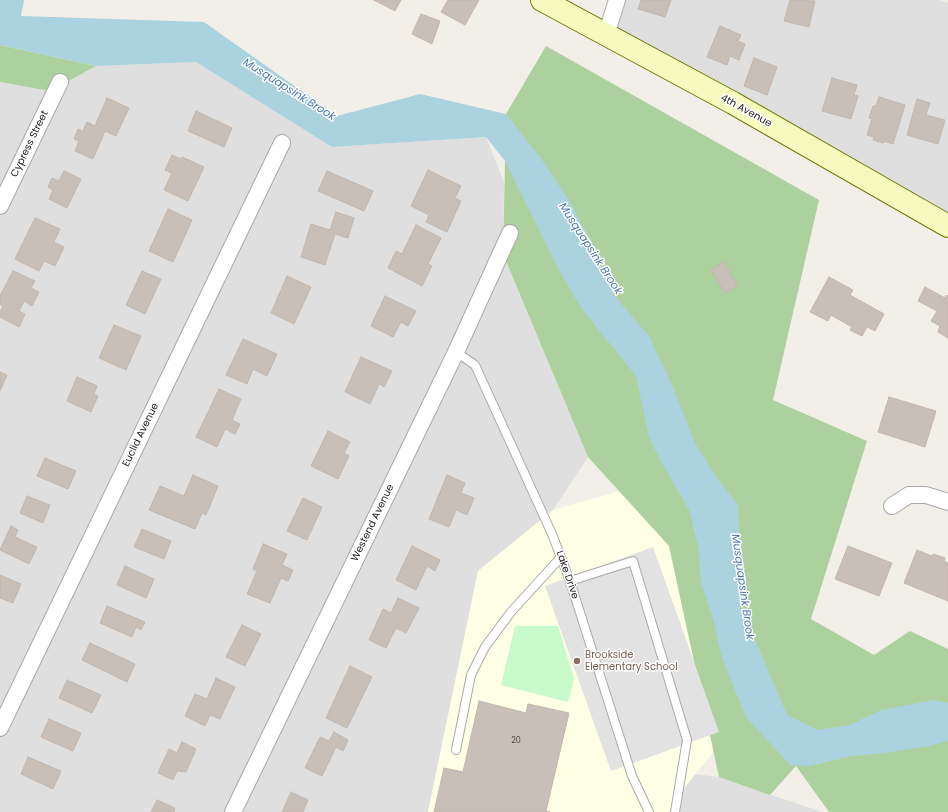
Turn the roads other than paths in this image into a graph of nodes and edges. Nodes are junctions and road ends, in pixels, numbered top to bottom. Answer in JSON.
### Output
{"nodes":[{"id":1,"x":542,"y":0,"type":"edge"},
{"id":2,"x":616,"y":0,"type":"edge"},
{"id":3,"x":606,"y":35,"type":"junction"},
{"id":4,"x":60,"y":82,"type":"dead end"},
{"id":5,"x":282,"y":143,"type":"dead end"},
{"id":6,"x":0,"y":206,"type":"edge"},
{"id":7,"x":948,"y":226,"type":"edge"},
{"id":8,"x":510,"y":233,"type":"dead end"},
{"id":9,"x":456,"y":352,"type":"junction"},
{"id":10,"x":948,"y":502,"type":"edge"},
{"id":11,"x":892,"y":506,"type":"dead end"},
{"id":12,"x":561,"y":557,"type":"junction"},
{"id":13,"x":570,"y":581,"type":"junction"},
{"id":14,"x":0,"y":728,"type":"edge"},
{"id":15,"x":456,"y":750,"type":"dead end"},
{"id":16,"x":233,"y":812,"type":"edge"},
{"id":17,"x":649,"y":812,"type":"edge"},
{"id":18,"x":674,"y":812,"type":"edge"}],
"edges":[{"from":1,"to":3,"type":"main road","name":"4th Avenue"},
{"from":2,"to":3,"type":"street"},
{"from":3,"to":7,"type":"main road","name":"4th Avenue"},
{"from":4,"to":6,"type":"street","name":"Cypress Street"},
{"from":5,"to":14,"type":"street","name":"Euclid Avenue"},
{"from":8,"to":9,"type":"street","name":"Westend Avenue"},
{"from":9,"to":12,"type":"lane","name":"Lake Drive"},
{"from":9,"to":16,"type":"street","name":"Westend Avenue"},
{"from":10,"to":11,"type":"street"},
{"from":12,"to":13,"type":"lane","name":"Lake Drive"},
{"from":12,"to":15,"type":"lane"},
{"from":13,"to":17,"type":"lane","name":"Lake Drive"},
{"from":13,"to":18,"type":"lane"}]}
